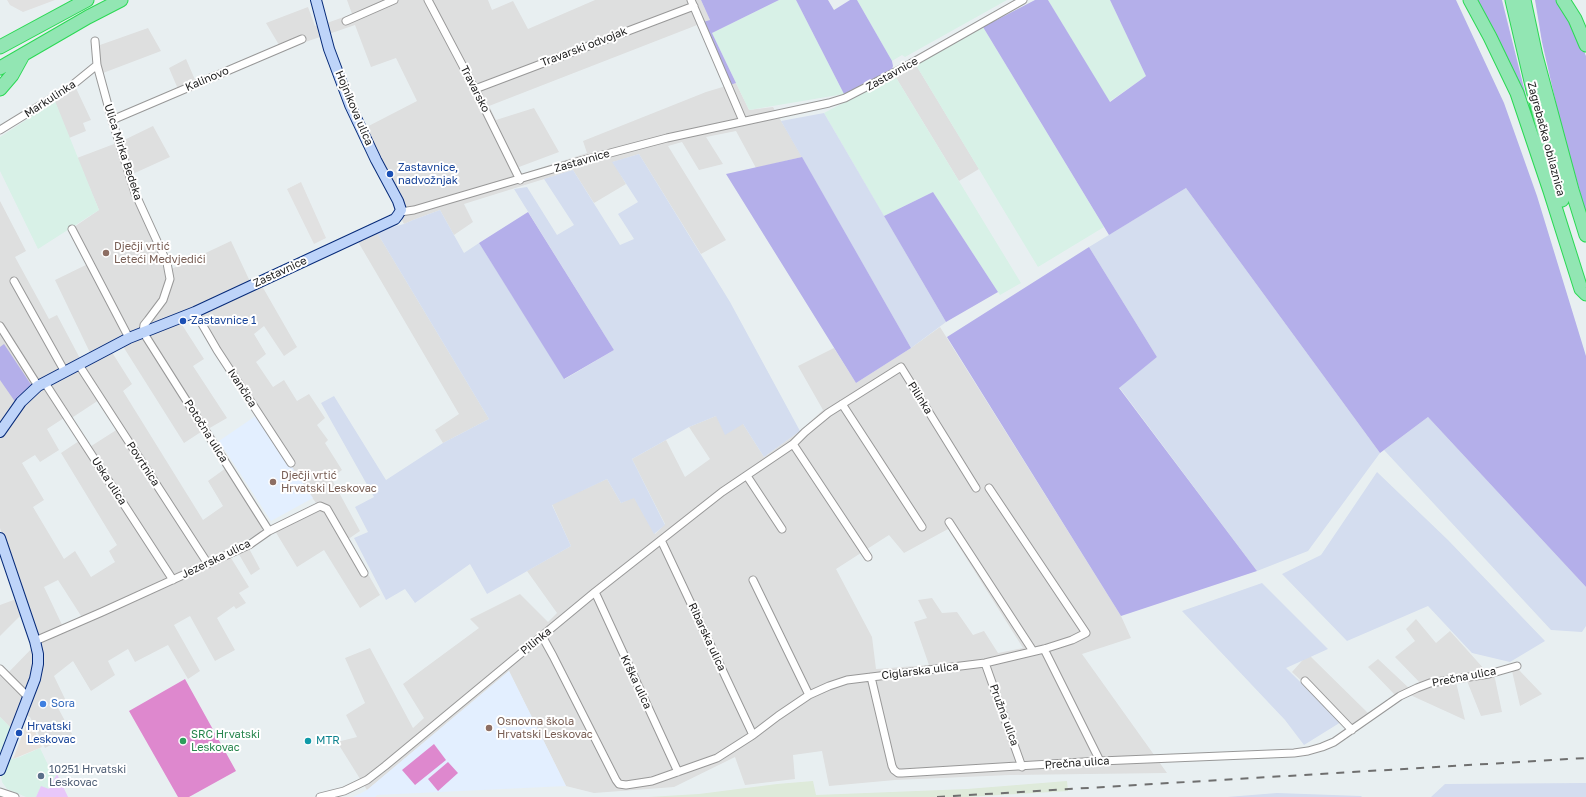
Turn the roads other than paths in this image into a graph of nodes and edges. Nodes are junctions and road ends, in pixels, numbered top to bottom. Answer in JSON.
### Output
{"nodes":[{"id":1,"x":87,"y":0,"type":"edge"},
{"id":2,"x":316,"y":0,"type":"edge"},
{"id":3,"x":394,"y":0,"type":"edge"},
{"id":4,"x":428,"y":0,"type":"edge"},
{"id":5,"x":1022,"y":0,"type":"edge"},
{"id":6,"x":1470,"y":0,"type":"edge"},
{"id":7,"x":1512,"y":0,"type":"edge"},
{"id":8,"x":1524,"y":0,"type":"edge"},
{"id":9,"x":1563,"y":0,"type":"edge"},
{"id":10,"x":117,"y":2,"type":"edge"},
{"id":11,"x":692,"y":3,"type":"edge"},
{"id":12,"x":346,"y":21,"type":"dead end"},
{"id":13,"x":302,"y":39,"type":"dead end"},
{"id":14,"x":95,"y":41,"type":"dead end"},
{"id":15,"x":1586,"y":45,"type":"edge"},
{"id":16,"x":0,"y":47,"type":"edge"},
{"id":17,"x":23,"y":54,"type":"junction"},
{"id":18,"x":98,"y":65,"type":"junction"},
{"id":19,"x":0,"y":68,"type":"edge"},
{"id":20,"x":0,"y":89,"type":"edge"},
{"id":21,"x":475,"y":89,"type":"junction"},
{"id":22,"x":112,"y":120,"type":"junction"},
{"id":23,"x":743,"y":121,"type":"junction"},
{"id":24,"x":0,"y":130,"type":"edge"},
{"id":25,"x":520,"y":180,"type":"junction"},
{"id":26,"x":400,"y":212,"type":"junction"},
{"id":27,"x":72,"y":229,"type":"dead end"},
{"id":28,"x":1586,"y":235,"type":"edge"},
{"id":29,"x":1586,"y":277,"type":"edge"},
{"id":30,"x":14,"y":281,"type":"dead end"},
{"id":31,"x":1586,"y":294,"type":"edge"},
{"id":32,"x":195,"y":312,"type":"junction"},
{"id":33,"x":0,"y":326,"type":"edge"},
{"id":34,"x":143,"y":332,"type":"junction"},
{"id":35,"x":128,"y":338,"type":"junction"},
{"id":36,"x":79,"y":365,"type":"junction"},
{"id":37,"x":65,"y":372,"type":"junction"},
{"id":38,"x":41,"y":384,"type":"junction"},
{"id":39,"x":842,"y":404,"type":"junction"},
{"id":40,"x":1,"y":427,"type":"edge"},
{"id":41,"x":793,"y":444,"type":"junction"},
{"id":42,"x":291,"y":463,"type":"dead end"},
{"id":43,"x":747,"y":476,"type":"junction"},
{"id":44,"x":976,"y":488,"type":"dead end"},
{"id":45,"x":989,"y":488,"type":"dead end"},
{"id":46,"x":949,"y":522,"type":"dead end"},
{"id":47,"x":922,"y":527,"type":"dead end"},
{"id":48,"x":782,"y":529,"type":"dead end"},
{"id":49,"x":269,"y":531,"type":"junction"},
{"id":50,"x":0,"y":538,"type":"edge"},
{"id":51,"x":661,"y":540,"type":"junction"},
{"id":52,"x":868,"y":557,"type":"dead end"},
{"id":53,"x":208,"y":564,"type":"junction"},
{"id":54,"x":364,"y":573,"type":"dead end"},
{"id":55,"x":173,"y":580,"type":"junction"},
{"id":56,"x":753,"y":580,"type":"dead end"},
{"id":57,"x":595,"y":592,"type":"junction"},
{"id":58,"x":542,"y":636,"type":"junction"},
{"id":59,"x":34,"y":642,"type":"junction"},
{"id":60,"x":1044,"y":648,"type":"junction"},
{"id":61,"x":1033,"y":651,"type":"junction"},
{"id":62,"x":985,"y":663,"type":"junction"},
{"id":63,"x":1517,"y":666,"type":"dead end"},
{"id":64,"x":0,"y":669,"type":"edge"},
{"id":65,"x":871,"y":677,"type":"junction"},
{"id":66,"x":1305,"y":681,"type":"dead end"},
{"id":67,"x":809,"y":695,"type":"junction"},
{"id":68,"x":28,"y":698,"type":"junction"},
{"id":69,"x":1352,"y":730,"type":"junction"},
{"id":70,"x":753,"y":735,"type":"junction"},
{"id":71,"x":1100,"y":761,"type":"junction"},
{"id":72,"x":1022,"y":767,"type":"junction"},
{"id":73,"x":0,"y":770,"type":"edge"},
{"id":74,"x":678,"y":772,"type":"junction"},
{"id":75,"x":0,"y":792,"type":"edge"},
{"id":76,"x":15,"y":797,"type":"edge"},
{"id":77,"x":320,"y":797,"type":"edge"}],
"edges":[{"from":1,"to":16,"type":"highway"},
{"from":2,"to":26,"type":"main road","name":"Hojnikova ulica"},
{"from":3,"to":12,"type":"street"},
{"from":4,"to":21,"type":"street","name":"Travarsko"},
{"from":5,"to":23,"type":"street","name":"Zastavnice"},
{"from":6,"to":31,"type":"highway"},
{"from":7,"to":29,"type":"highway","name":"Zagrebačka obilaznica"},
{"from":8,"to":28,"type":"highway","name":"Zagrebačka obilaznica"},
{"from":9,"to":15,"type":"highway"},
{"from":10,"to":17,"type":"highway"},
{"from":11,"to":21,"type":"street","name":"Travarski odvojak"},
{"from":11,"to":23,"type":"street","name":"Travarski odvojak"},
{"from":13,"to":22,"type":"street","name":"Kalinovo"},
{"from":14,"to":18,"type":"street","name":"Ulica Mirka Bedeka"},
{"from":17,"to":19,"type":"highway"},
{"from":17,"to":20,"type":"highway"},
{"from":18,"to":22,"type":"street","name":"Ulica Mirka Bedeka"},
{"from":18,"to":24,"type":"street","name":"Markulinka"},
{"from":21,"to":25,"type":"street","name":"Travarsko"},
{"from":22,"to":34,"type":"street","name":"Ulica Mirka Bedeka"},
{"from":23,"to":25,"type":"street","name":"Zastavnice"},
{"from":25,"to":26,"type":"street","name":"Zastavnice"},
{"from":26,"to":32,"type":"main road","name":"Zastavnice"},
{"from":27,"to":35,"type":"street"},
{"from":30,"to":37,"type":"street"},
{"from":32,"to":34,"type":"main road","name":"Zastavnice"},
{"from":32,"to":42,"type":"street","name":"Ivančica"},
{"from":33,"to":38,"type":"street","name":"Uska ulica"},
{"from":34,"to":35,"type":"main road"},
{"from":34,"to":49,"type":"street","name":"Potočna ulica"},
{"from":35,"to":36,"type":"main road"},
{"from":36,"to":37,"type":"main road"},
{"from":36,"to":53,"type":"street","name":"Povrtnica"},
{"from":37,"to":38,"type":"main road"},
{"from":38,"to":40,"type":"main road"},
{"from":38,"to":55,"type":"street","name":"Uska ulica"},
{"from":39,"to":41,"type":"street","name":"Pilinka"},
{"from":39,"to":44,"type":"street","name":"Pilinka"},
{"from":39,"to":47,"type":"street"},
{"from":41,"to":43,"type":"street","name":"Pilinka"},
{"from":41,"to":52,"type":"street"},
{"from":43,"to":48,"type":"street"},
{"from":43,"to":51,"type":"street","name":"Pilinka"},
{"from":45,"to":60,"type":"street","name":"Ciglarska ulica"},
{"from":46,"to":61,"type":"street"},
{"from":49,"to":53,"type":"street","name":"Jezerska ulica"},
{"from":49,"to":54,"type":"street","name":"Jezerska ulica"},
{"from":50,"to":59,"type":"main road"},
{"from":51,"to":57,"type":"street","name":"Pilinka"},
{"from":51,"to":70,"type":"street","name":"Ribarska ulica"},
{"from":53,"to":55,"type":"street","name":"Jezerska ulica"},
{"from":55,"to":59,"type":"street","name":"Jezerska ulica"},
{"from":56,"to":67,"type":"street"},
{"from":57,"to":58,"type":"street","name":"Pilinka"},
{"from":57,"to":74,"type":"street","name":"Krška ulica"},
{"from":58,"to":74,"type":"street","name":"Ciglarska ulica"},
{"from":58,"to":77,"type":"street","name":"Pilinka"},
{"from":59,"to":68,"type":"main road"},
{"from":60,"to":61,"type":"street","name":"Ciglarska ulica"},
{"from":60,"to":71,"type":"street"},
{"from":61,"to":62,"type":"street","name":"Ciglarska ulica"},
{"from":62,"to":65,"type":"street","name":"Ciglarska ulica"},
{"from":62,"to":72,"type":"street","name":"Pružna ulica"},
{"from":63,"to":69,"type":"street","name":"Prečna ulica"},
{"from":64,"to":68,"type":"street"},
{"from":65,"to":67,"type":"street","name":"Ciglarska ulica"},
{"from":65,"to":72,"type":"street","name":"Prečna ulica"},
{"from":66,"to":69,"type":"street"},
{"from":67,"to":70,"type":"street","name":"Ciglarska ulica"},
{"from":68,"to":73,"type":"main road"},
{"from":69,"to":71,"type":"street","name":"Prečna ulica"},
{"from":70,"to":74,"type":"street","name":"Ciglarska ulica"},
{"from":71,"to":72,"type":"street","name":"Prečna ulica"},
{"from":75,"to":76,"type":"street"}]}
